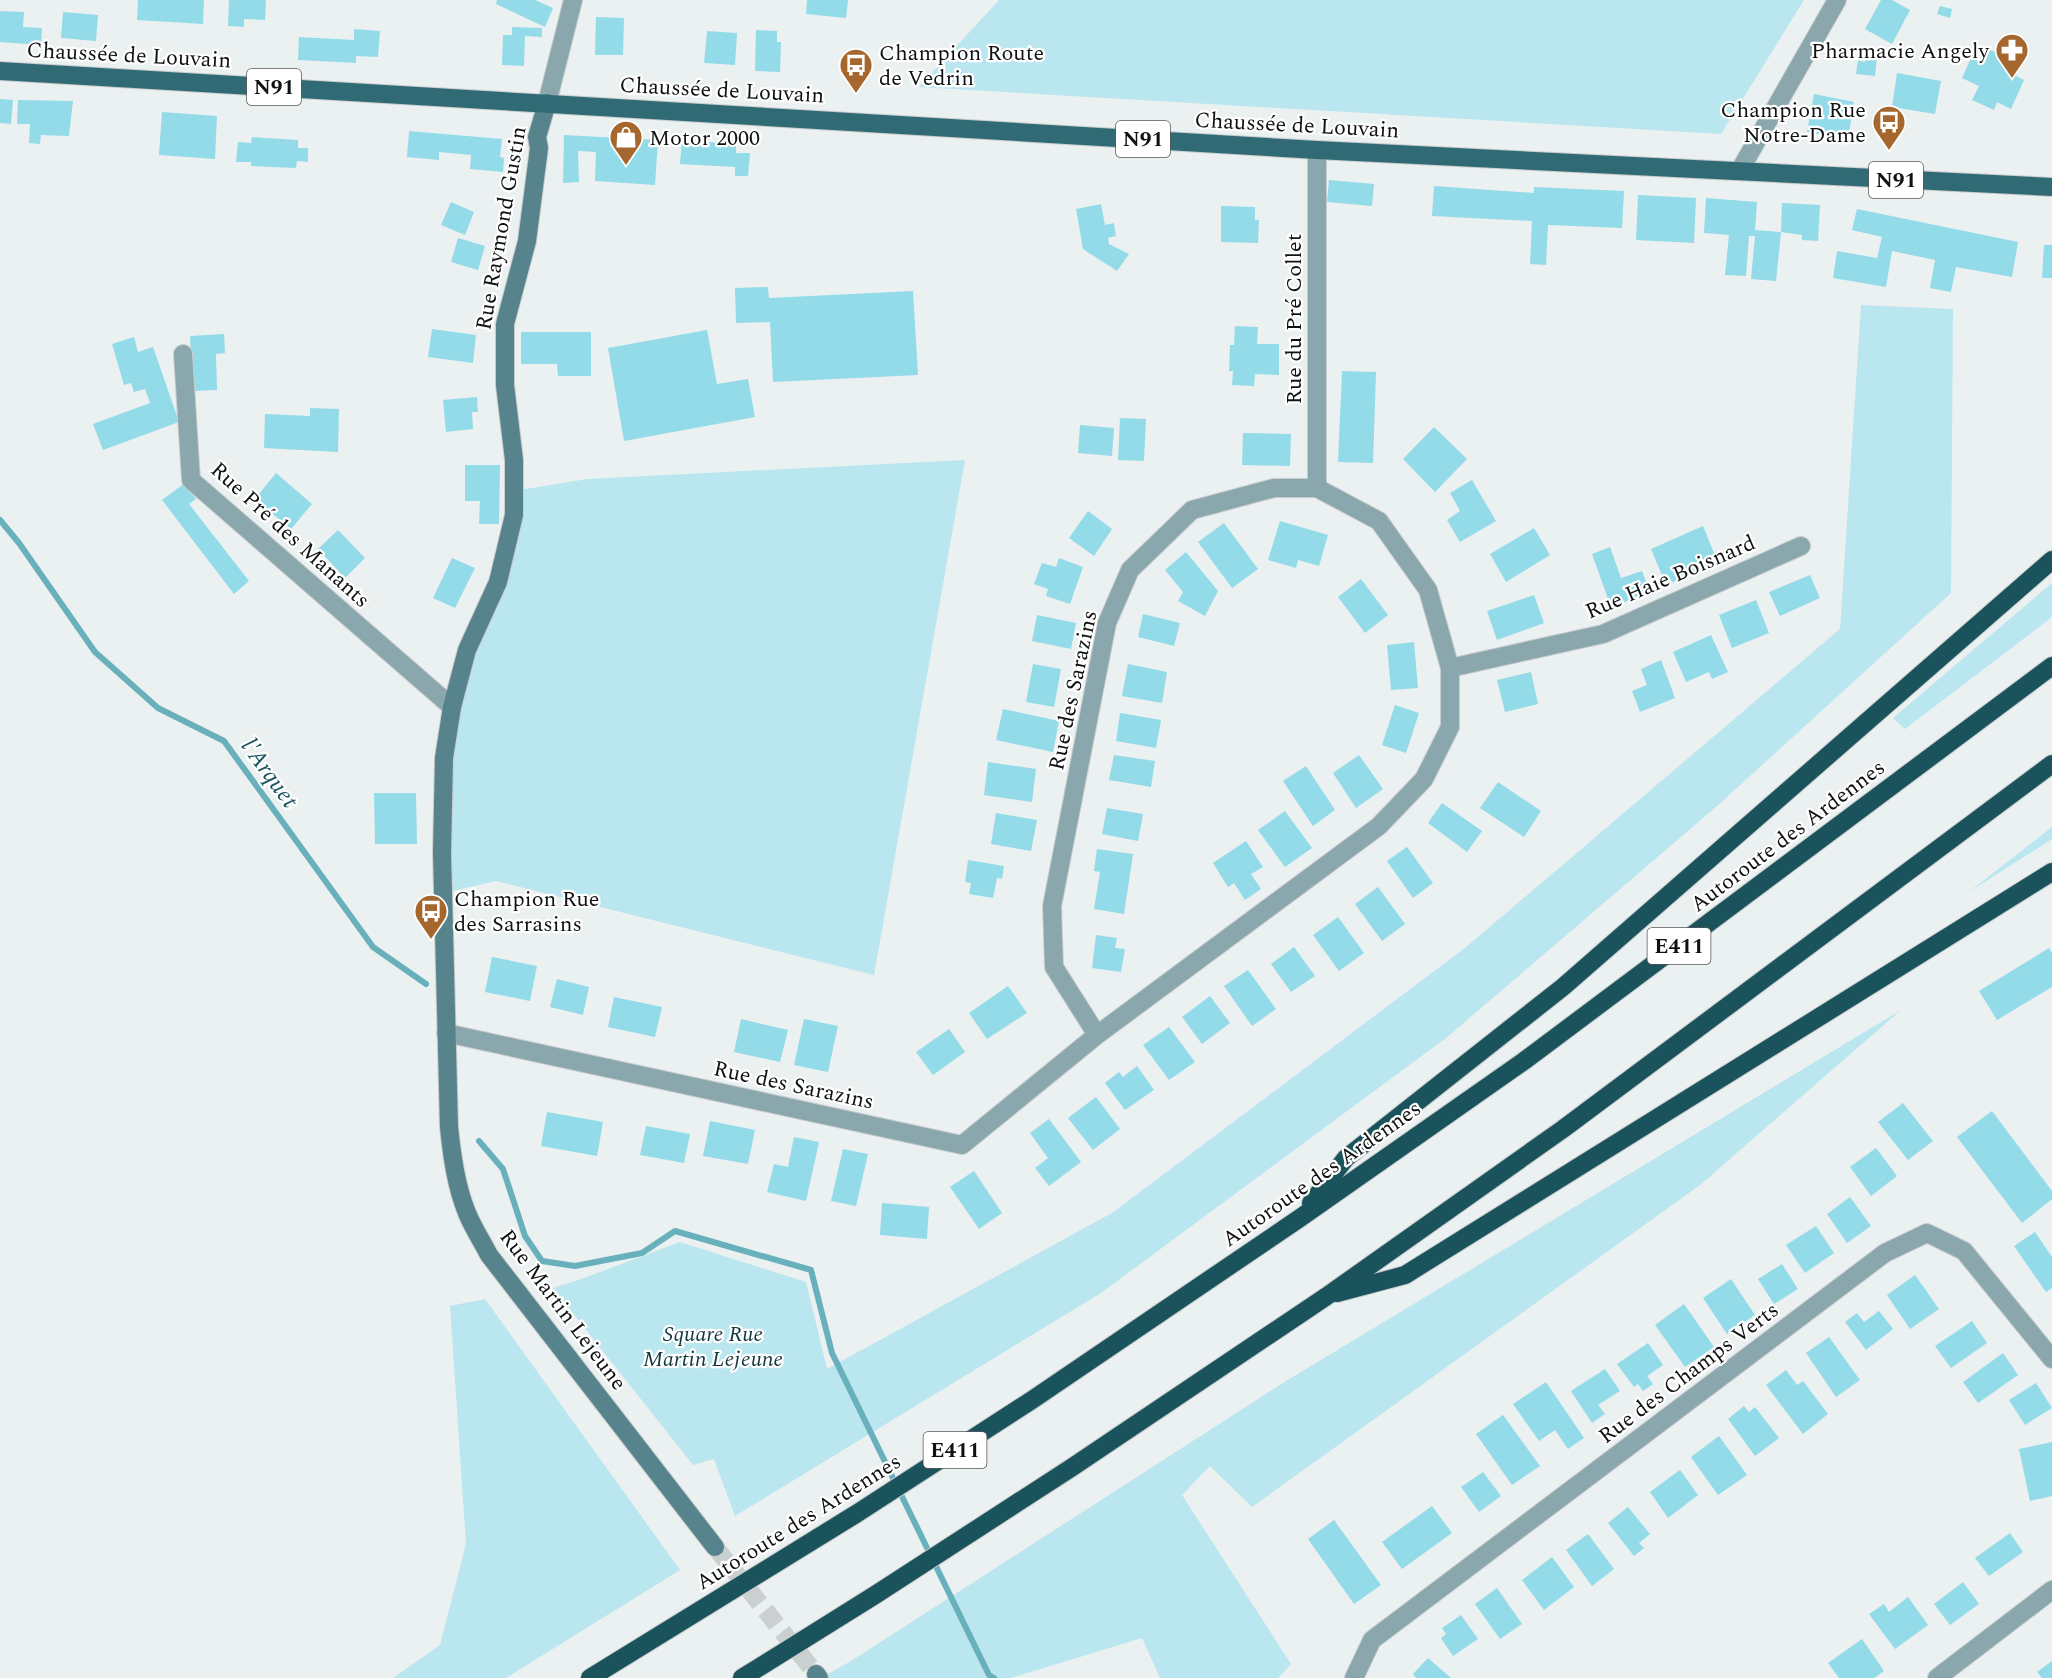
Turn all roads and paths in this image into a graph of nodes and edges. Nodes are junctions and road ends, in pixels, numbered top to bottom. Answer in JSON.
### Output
{"nodes":[{"id":1,"x":573,"y":0,"type":"edge"},
{"id":2,"x":1837,"y":0,"type":"edge"},
{"id":3,"x":0,"y":71,"type":"edge"},
{"id":4,"x":548,"y":103,"type":"junction"},
{"id":5,"x":1317,"y":150,"type":"junction"},
{"id":6,"x":1740,"y":170,"type":"junction"},
{"id":7,"x":2052,"y":187,"type":"edge"},
{"id":8,"x":183,"y":354,"type":"dead end"},
{"id":9,"x":1317,"y":488,"type":"junction"},
{"id":10,"x":1801,"y":546,"type":"dead end"},
{"id":11,"x":2052,"y":560,"type":"edge"},
{"id":12,"x":2052,"y":666,"type":"edge"},
{"id":13,"x":1450,"y":668,"type":"junction"},
{"id":14,"x":452,"y":707,"type":"junction"},
{"id":15,"x":2052,"y":764,"type":"edge"},
{"id":16,"x":2052,"y":872,"type":"edge"},
{"id":17,"x":446,"y":1033,"type":"junction"},
{"id":18,"x":1097,"y":1035,"type":"junction"},
{"id":19,"x":1300,"y":1218,"type":"junction"},
{"id":20,"x":1327,"y":1296,"type":"junction"},
{"id":21,"x":2052,"y":1359,"type":"edge"},
{"id":22,"x":715,"y":1547,"type":"tunnel mouth"},
{"id":23,"x":2052,"y":1590,"type":"edge"},
{"id":24,"x":590,"y":1678,"type":"edge"},
{"id":25,"x":742,"y":1678,"type":"edge"},
{"id":26,"x":1354,"y":1678,"type":"edge"},
{"id":27,"x":1937,"y":1678,"type":"edge"}],
"edges":[{"from":1,"to":4,"type":"street"},
{"from":2,"to":6,"type":"street"},
{"from":3,"to":4,"type":"main road","name":"Chaussée de Louvain","number":"N91"},
{"from":4,"to":5,"type":"main road","name":"Chaussée de Louvain","number":"N91"},
{"from":4,"to":14,"type":"street","name":"Rue Raymond Gustin"},
{"from":5,"to":6,"type":"main road","name":"Chaussée de Louvain","number":"N91"},
{"from":5,"to":9,"type":"street","name":"Rue du Pré Collet"},
{"from":6,"to":7,"type":"main road","name":"Chaussée de Louvain","number":"N91"},
{"from":8,"to":14,"type":"street","name":"Rue Pré des Manants"},
{"from":9,"to":13,"type":"street","name":"Rue des Sarazins"},
{"from":9,"to":18,"type":"street","name":"Rue des Sarazins"},
{"from":10,"to":13,"type":"street","name":"Rue Haie Boisnard"},
{"from":11,"to":19,"type":"highway"},
{"from":12,"to":19,"type":"highway","name":"Autoroute des Ardennes","number":"E411"},
{"from":13,"to":18,"type":"street","name":"Rue des Sarazins"},
{"from":14,"to":17,"type":"street","name":"Rue Raymond Gustin"},
{"from":15,"to":20,"type":"highway"},
{"from":16,"to":20,"type":"highway"},
{"from":17,"to":18,"type":"street","name":"Rue des Sarazins"},
{"from":17,"to":22,"type":"street","name":"Rue Martin Lejeune"},
{"from":19,"to":24,"type":"highway","name":"Autoroute des Ardennes","number":"E411"},
{"from":20,"to":25,"type":"highway"},
{"from":21,"to":26,"type":"street","name":"Rue des Champs Verts"},
{"from":23,"to":27,"type":"street"}]}
